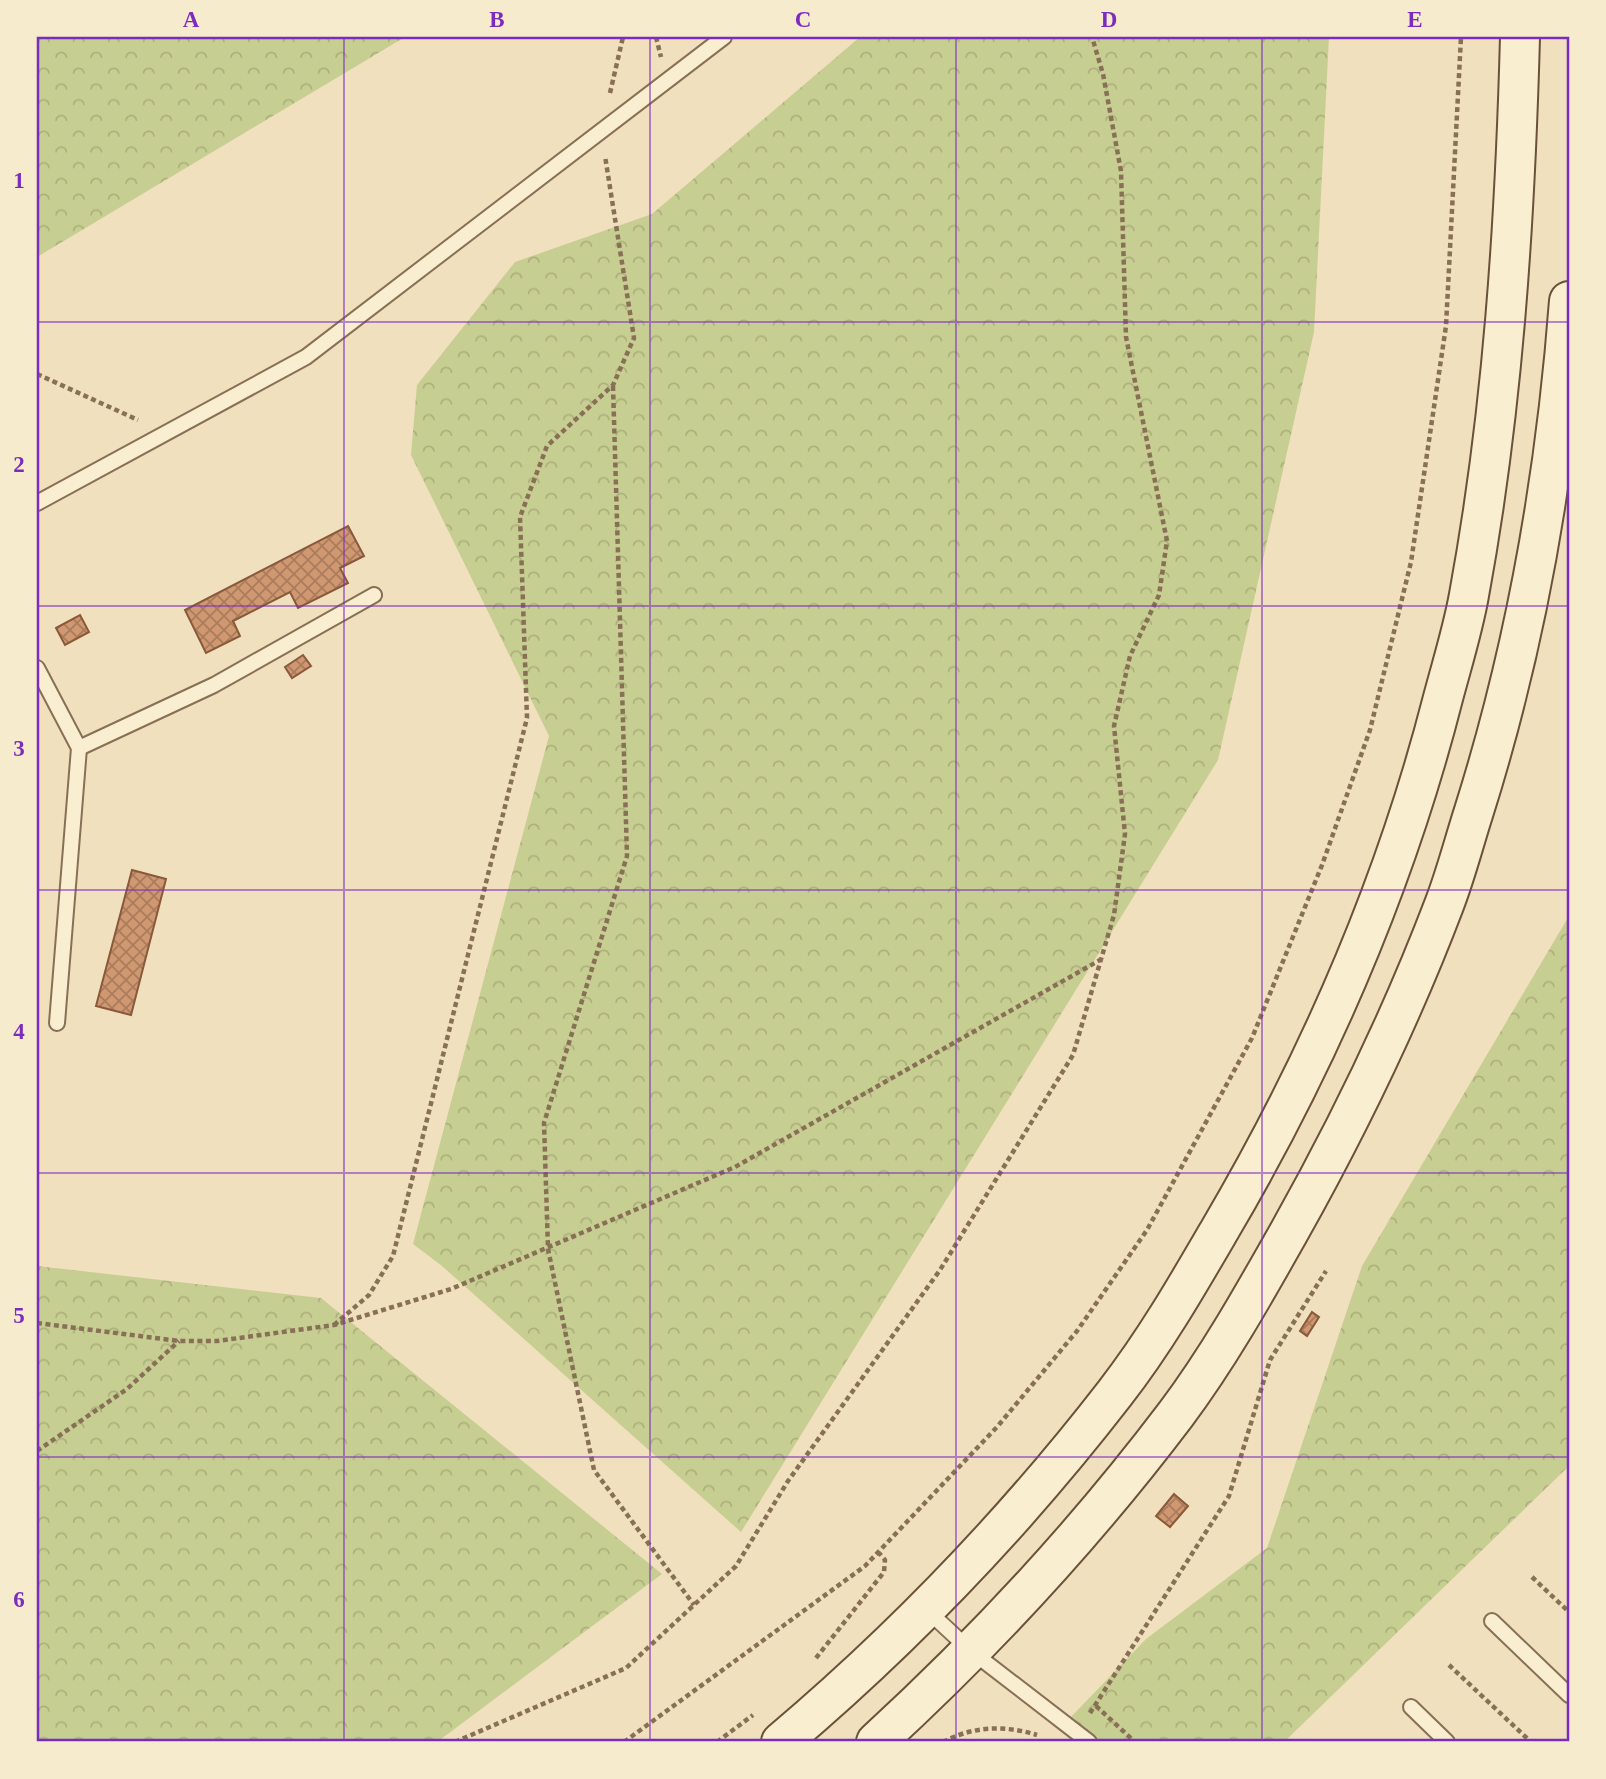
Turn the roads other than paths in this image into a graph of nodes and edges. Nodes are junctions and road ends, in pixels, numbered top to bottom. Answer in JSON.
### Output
{"nodes":[{"id":1,"x":724,"y":37,"type":"edge"},
{"id":2,"x":1520,"y":37,"type":"edge"},
{"id":3,"x":1569,"y":302,"type":"edge"},
{"id":4,"x":37,"y":503,"type":"edge"},
{"id":5,"x":374,"y":595,"type":"dead end"},
{"id":6,"x":37,"y":668,"type":"edge"},
{"id":7,"x":79,"y":748,"type":"junction"},
{"id":8,"x":57,"y":1023,"type":"dead end"},
{"id":9,"x":926,"y":1609,"type":"junction"},
{"id":10,"x":1492,"y":1621,"type":"dead end"},
{"id":11,"x":971,"y":1651,"type":"junction"},
{"id":12,"x":1569,"y":1695,"type":"edge"},
{"id":13,"x":1411,"y":1707,"type":"dead end"},
{"id":14,"x":782,"y":1742,"type":"edge"},
{"id":15,"x":876,"y":1742,"type":"edge"},
{"id":16,"x":1089,"y":1742,"type":"edge"},
{"id":17,"x":1447,"y":1742,"type":"edge"}],
"edges":[{"from":1,"to":4,"type":"lane"},
{"from":2,"to":9,"type":"main road"},
{"from":3,"to":11,"type":"main road"},
{"from":5,"to":7,"type":"lane"},
{"from":6,"to":7,"type":"lane"},
{"from":7,"to":8,"type":"lane"},
{"from":9,"to":11,"type":"lane"},
{"from":9,"to":14,"type":"main road"},
{"from":10,"to":12,"type":"lane"},
{"from":11,"to":15,"type":"main road"},
{"from":11,"to":16,"type":"lane"},
{"from":13,"to":17,"type":"lane"}]}
